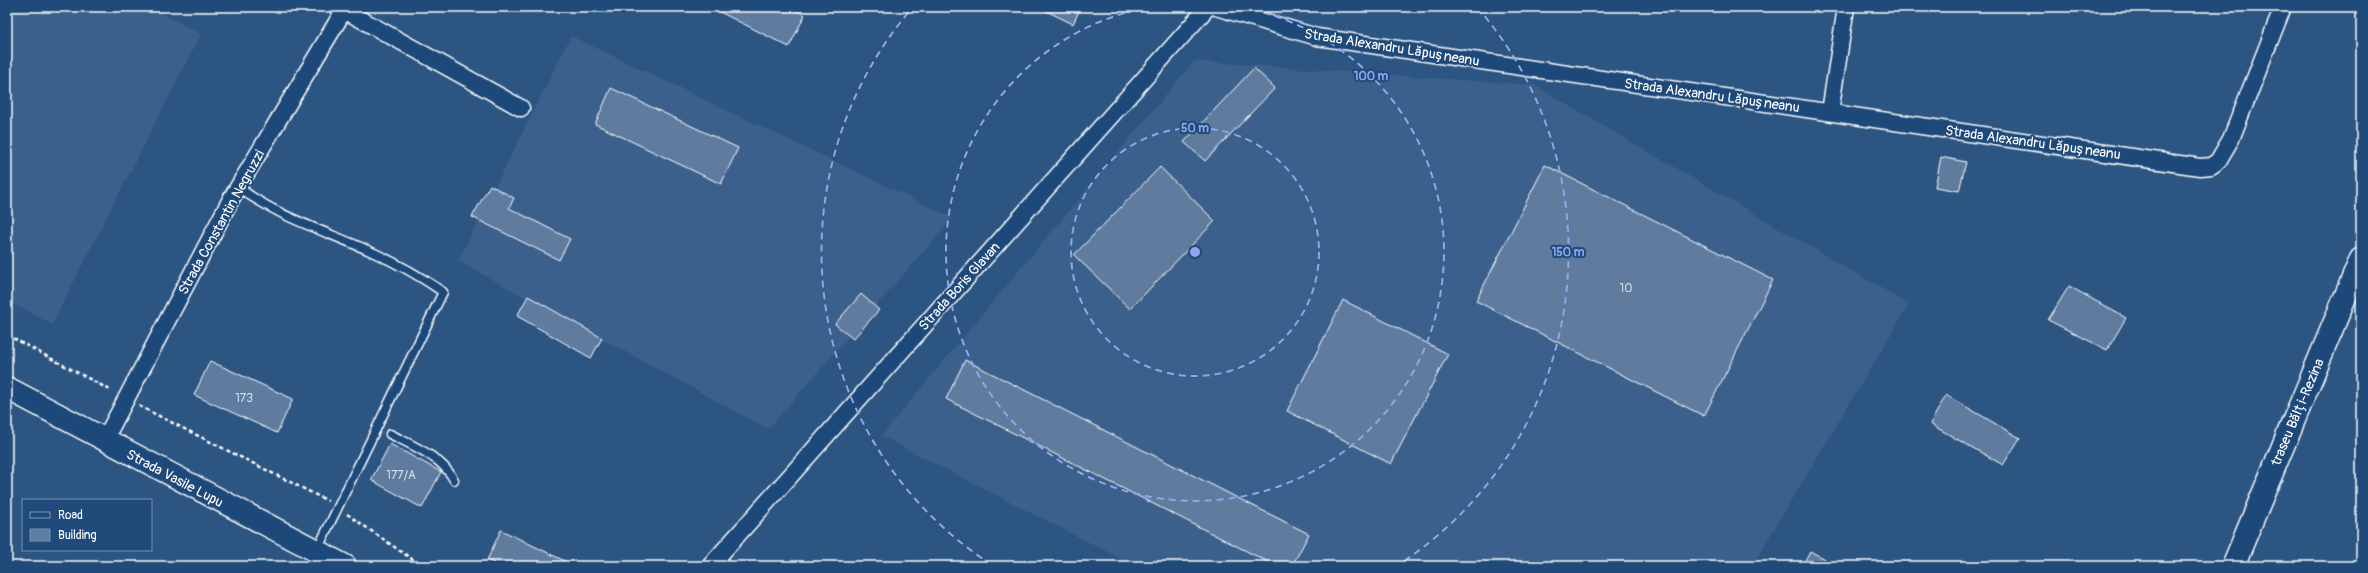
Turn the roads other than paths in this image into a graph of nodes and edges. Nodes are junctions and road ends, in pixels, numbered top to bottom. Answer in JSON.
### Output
{"nodes":[{"id":1,"x":1208,"y":7,"type":"edge"},
{"id":2,"x":1216,"y":7,"type":"edge"},
{"id":3,"x":1846,"y":7,"type":"edge"},
{"id":4,"x":2283,"y":7,"type":"edge"},
{"id":5,"x":345,"y":9,"type":"edge"},
{"id":6,"x":521,"y":108,"type":"dead end"},
{"id":7,"x":1830,"y":112,"type":"junction"},
{"id":8,"x":238,"y":188,"type":"junction"},
{"id":9,"x":2361,"y":259,"type":"edge"},
{"id":10,"x":7,"y":388,"type":"edge"},
{"id":11,"x":390,"y":434,"type":"dead end"},
{"id":12,"x":104,"y":441,"type":"junction"},
{"id":13,"x":454,"y":480,"type":"dead end"},
{"id":14,"x":316,"y":552,"type":"junction"},
{"id":15,"x":345,"y":566,"type":"edge"},
{"id":16,"x":710,"y":566,"type":"edge"},
{"id":17,"x":2233,"y":566,"type":"edge"}],
"edges":[{"from":1,"to":16,"type":"street","name":"Strada Boris Glavan"},
{"from":2,"to":7,"type":"street","name":"Strada Alexandru Lăpușneanu"},
{"from":3,"to":7,"type":"street"},
{"from":4,"to":7,"type":"street","name":"Strada Alexandru Lăpușneanu"},
{"from":5,"to":6,"type":"street"},
{"from":5,"to":8,"type":"street","name":"Strada Constantin Negruzzi"},
{"from":8,"to":12,"type":"street","name":"Strada Constantin Negruzzi"},
{"from":8,"to":14,"type":"lane"},
{"from":9,"to":17,"type":"main road","name":"traseu Bălți-Rezina"},
{"from":10,"to":12,"type":"main road","name":"Strada Vasile Lupu"},
{"from":11,"to":13,"type":"lane"},
{"from":12,"to":14,"type":"main road","name":"Strada Vasile Lupu"},
{"from":14,"to":15,"type":"main road","name":"Strada Vasile Lupu"}]}
